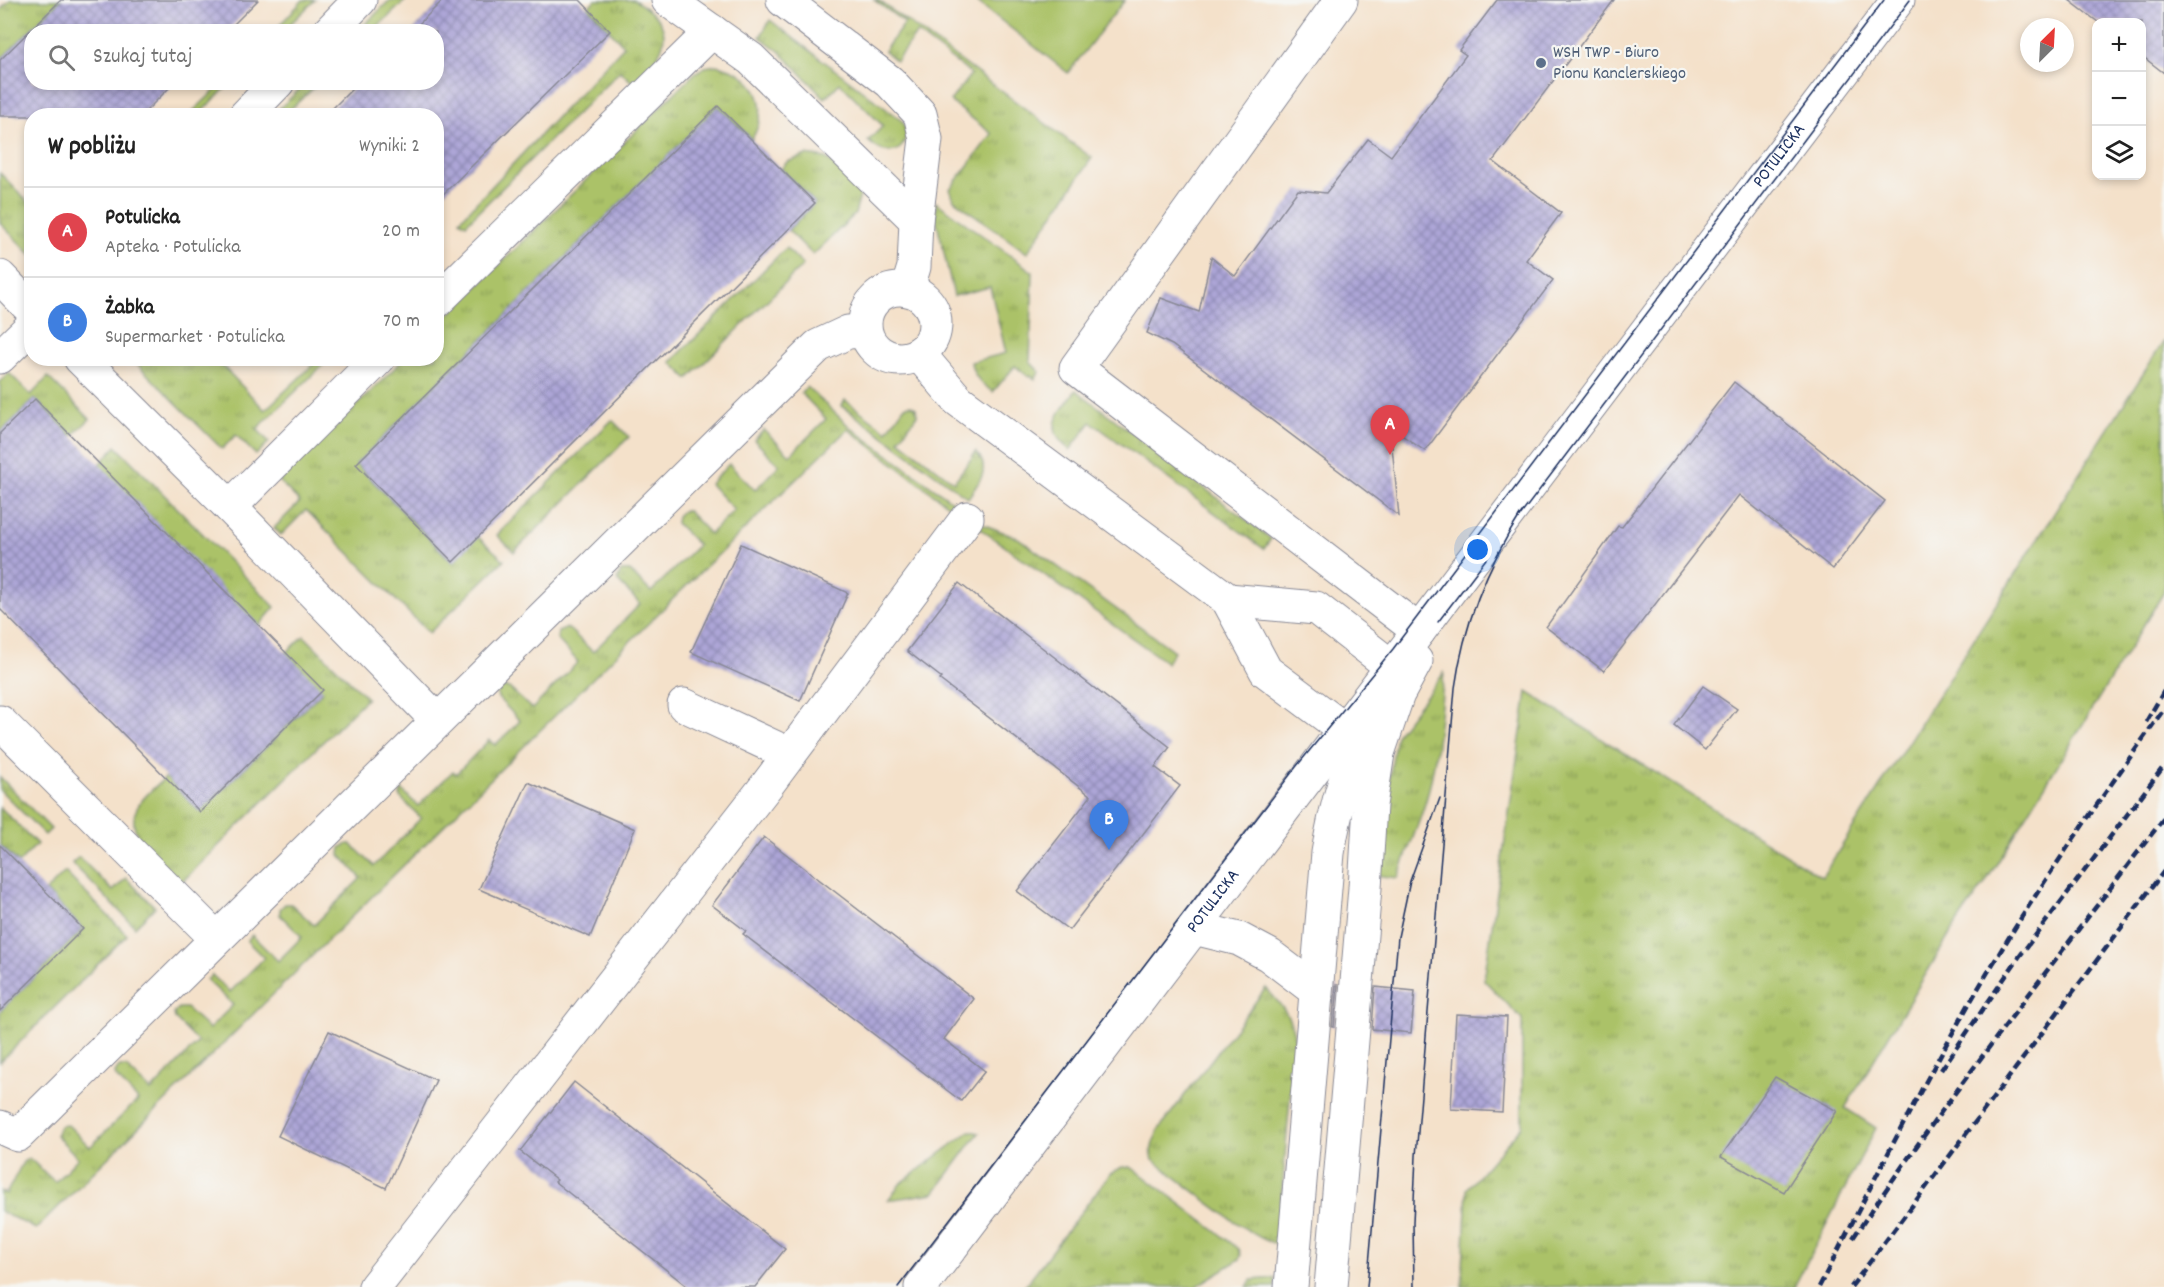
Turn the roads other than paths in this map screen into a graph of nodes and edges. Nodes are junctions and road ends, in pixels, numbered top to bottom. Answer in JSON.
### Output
{"nodes":[{"id":1,"x":360,"y":0,"type":"edge"},
{"id":2,"x":668,"y":0,"type":"edge"},
{"id":3,"x":783,"y":0,"type":"edge"},
{"id":4,"x":1341,"y":0,"type":"edge"},
{"id":5,"x":1898,"y":0,"type":"edge"},
{"id":6,"x":337,"y":24,"type":"edge"},
{"id":7,"x":712,"y":31,"type":"junction"},
{"id":8,"x":270,"y":90,"type":"edge"},
{"id":9,"x":253,"y":108,"type":"edge"},
{"id":10,"x":916,"y":220,"type":"junction"},
{"id":11,"x":0,"y":277,"type":"edge"},
{"id":12,"x":907,"y":290,"type":"junction"},
{"id":13,"x":444,"y":294,"type":"edge"},
{"id":14,"x":24,"y":302,"type":"edge"},
{"id":15,"x":865,"y":331,"type":"junction"},
{"id":16,"x":24,"y":334,"type":"edge"},
{"id":17,"x":919,"y":354,"type":"junction"},
{"id":18,"x":0,"y":357,"type":"edge"},
{"id":19,"x":88,"y":366,"type":"edge"},
{"id":20,"x":372,"y":366,"type":"edge"},
{"id":21,"x":230,"y":507,"type":"junction"},
{"id":22,"x":967,"y":518,"type":"dead end"},
{"id":23,"x":1228,"y":600,"type":"junction"},
{"id":24,"x":1429,"y":626,"type":"junction"},
{"id":25,"x":1392,"y":667,"type":"junction"},
{"id":26,"x":684,"y":705,"type":"dead end"},
{"id":27,"x":437,"y":720,"type":"junction"},
{"id":28,"x":0,"y":722,"type":"edge"},
{"id":29,"x":1345,"y":730,"type":"junction"},
{"id":30,"x":789,"y":754,"type":"junction"},
{"id":31,"x":1194,"y":928,"type":"junction"},
{"id":32,"x":216,"y":938,"type":"junction"},
{"id":33,"x":1315,"y":990,"type":"junction"},
{"id":34,"x":0,"y":1127,"type":"edge"},
{"id":35,"x":375,"y":1287,"type":"edge"},
{"id":36,"x":921,"y":1287,"type":"edge"},
{"id":37,"x":1291,"y":1287,"type":"edge"},
{"id":38,"x":1331,"y":1287,"type":"edge"}],
"edges":[{"from":1,"to":6,"type":"street"},
{"from":2,"to":7,"type":"street"},
{"from":3,"to":10,"type":"street"},
{"from":4,"to":24,"type":"street"},
{"from":5,"to":24,"type":"street","name":"POTULICKA"},
{"from":7,"to":10,"type":"street"},
{"from":7,"to":13,"type":"street"},
{"from":8,"to":9,"type":"street"},
{"from":10,"to":12,"type":"street"},
{"from":11,"to":14,"type":"street"},
{"from":12,"to":15,"type":"street"},
{"from":12,"to":17,"type":"street"},
{"from":15,"to":17,"type":"street"},
{"from":15,"to":27,"type":"street"},
{"from":16,"to":18,"type":"street"},
{"from":17,"to":23,"type":"street"},
{"from":19,"to":21,"type":"street"},
{"from":20,"to":21,"type":"street"},
{"from":21,"to":27,"type":"street"},
{"from":22,"to":30,"type":"street"},
{"from":23,"to":25,"type":"street"},
{"from":23,"to":29,"type":"street"},
{"from":24,"to":25,"type":"street","name":"POTULICKA"},
{"from":24,"to":33,"type":"street"},
{"from":24,"to":38,"type":"street"},
{"from":25,"to":29,"type":"street","name":"POTULICKA"},
{"from":26,"to":30,"type":"street"},
{"from":27,"to":32,"type":"street"},
{"from":28,"to":32,"type":"street"},
{"from":29,"to":31,"type":"street","name":"POTULICKA"},
{"from":30,"to":35,"type":"street"},
{"from":31,"to":33,"type":"street"},
{"from":31,"to":36,"type":"street","name":"POTULICKA"},
{"from":32,"to":34,"type":"street"},
{"from":33,"to":37,"type":"street"}]}
